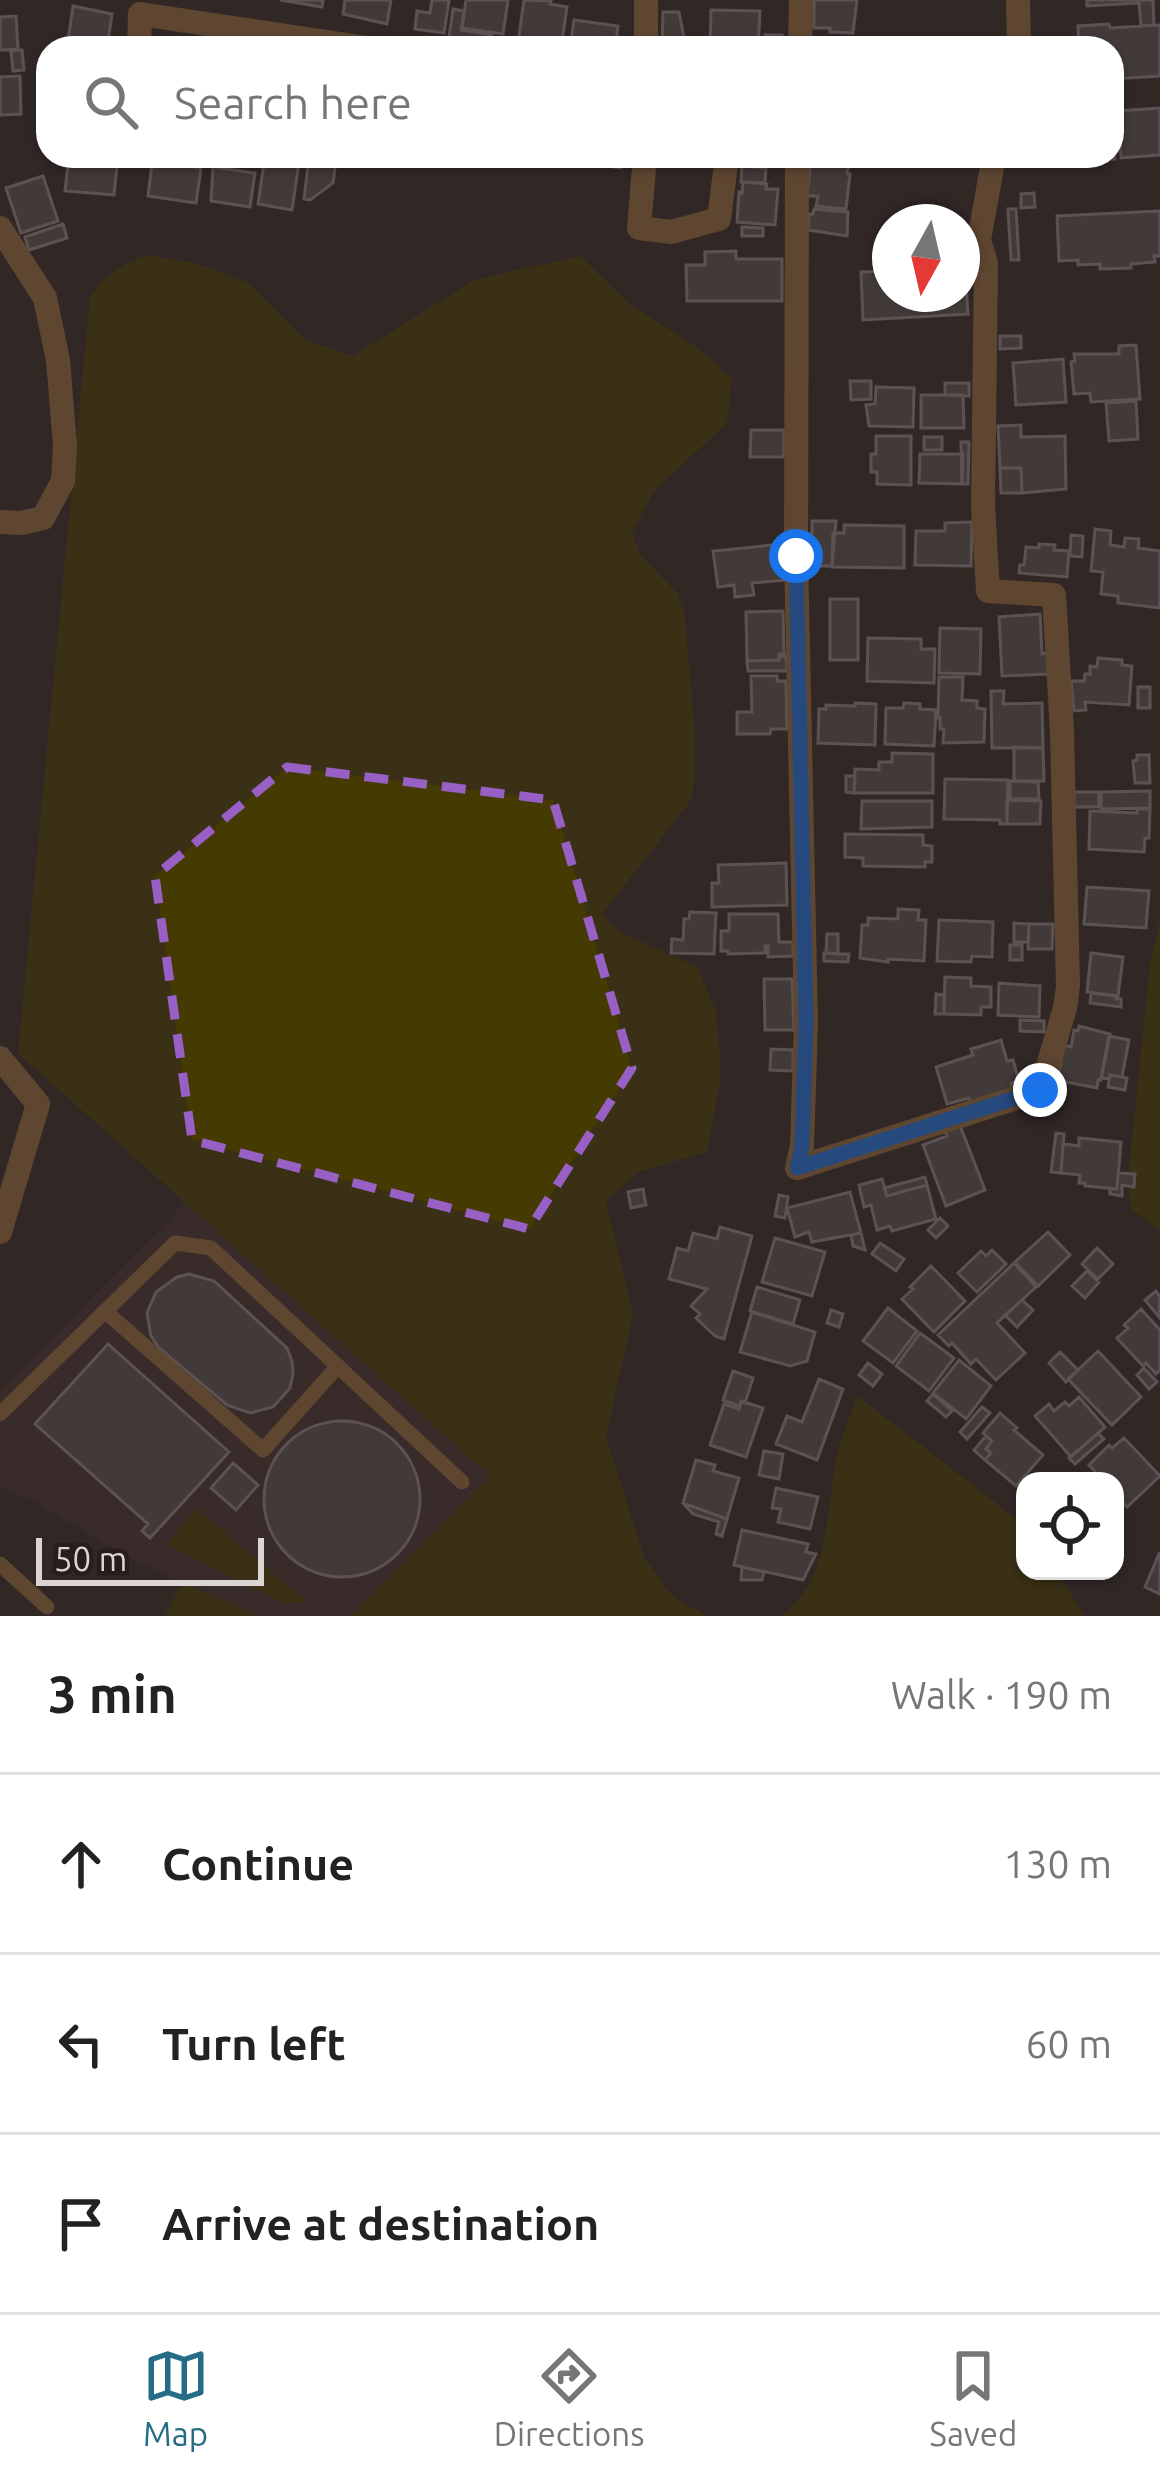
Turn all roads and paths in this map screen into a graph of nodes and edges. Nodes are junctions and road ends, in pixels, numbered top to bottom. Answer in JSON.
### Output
{"nodes":[{"id":1,"x":646,"y":0,"type":"edge"},
{"id":2,"x":801,"y":0,"type":"edge"},
{"id":3,"x":1018,"y":0,"type":"edge"},
{"id":4,"x":140,"y":36,"type":"edge"},
{"id":5,"x":287,"y":36,"type":"edge"},
{"id":6,"x":646,"y":36,"type":"edge"},
{"id":7,"x":800,"y":36,"type":"edge"},
{"id":8,"x":1019,"y":36,"type":"edge"},
{"id":9,"x":644,"y":168,"type":"edge"},
{"id":10,"x":725,"y":168,"type":"edge"},
{"id":11,"x":797,"y":168,"type":"edge"},
{"id":12,"x":992,"y":168,"type":"edge"},
{"id":13,"x":0,"y":228,"type":"edge"},
{"id":14,"x":0,"y":523,"type":"edge"},
{"id":15,"x":0,"y":1058,"type":"edge"},
{"id":16,"x":0,"y":1232,"type":"edge"},
{"id":17,"x":106,"y":1312,"type":"junction"},
{"id":18,"x":338,"y":1366,"type":"junction"},
{"id":19,"x":0,"y":1414,"type":"edge"},
{"id":20,"x":462,"y":1483,"type":"dead end"},
{"id":21,"x":0,"y":1564,"type":"edge"},
{"id":22,"x":47,"y":1607,"type":"dead end"}],
"edges":[{"from":1,"to":6,"type":"street"},
{"from":2,"to":7,"type":"street"},
{"from":3,"to":8,"type":"street"},
{"from":4,"to":5,"type":"street"},
{"from":9,"to":10,"type":"street"},
{"from":11,"to":12,"type":"street"},
{"from":13,"to":14,"type":"street"},
{"from":15,"to":16,"type":"street"},
{"from":17,"to":18,"type":"lane"},
{"from":17,"to":18,"type":"lane"},
{"from":17,"to":19,"type":"lane"},
{"from":18,"to":20,"type":"lane"},
{"from":21,"to":22,"type":"lane"}]}
